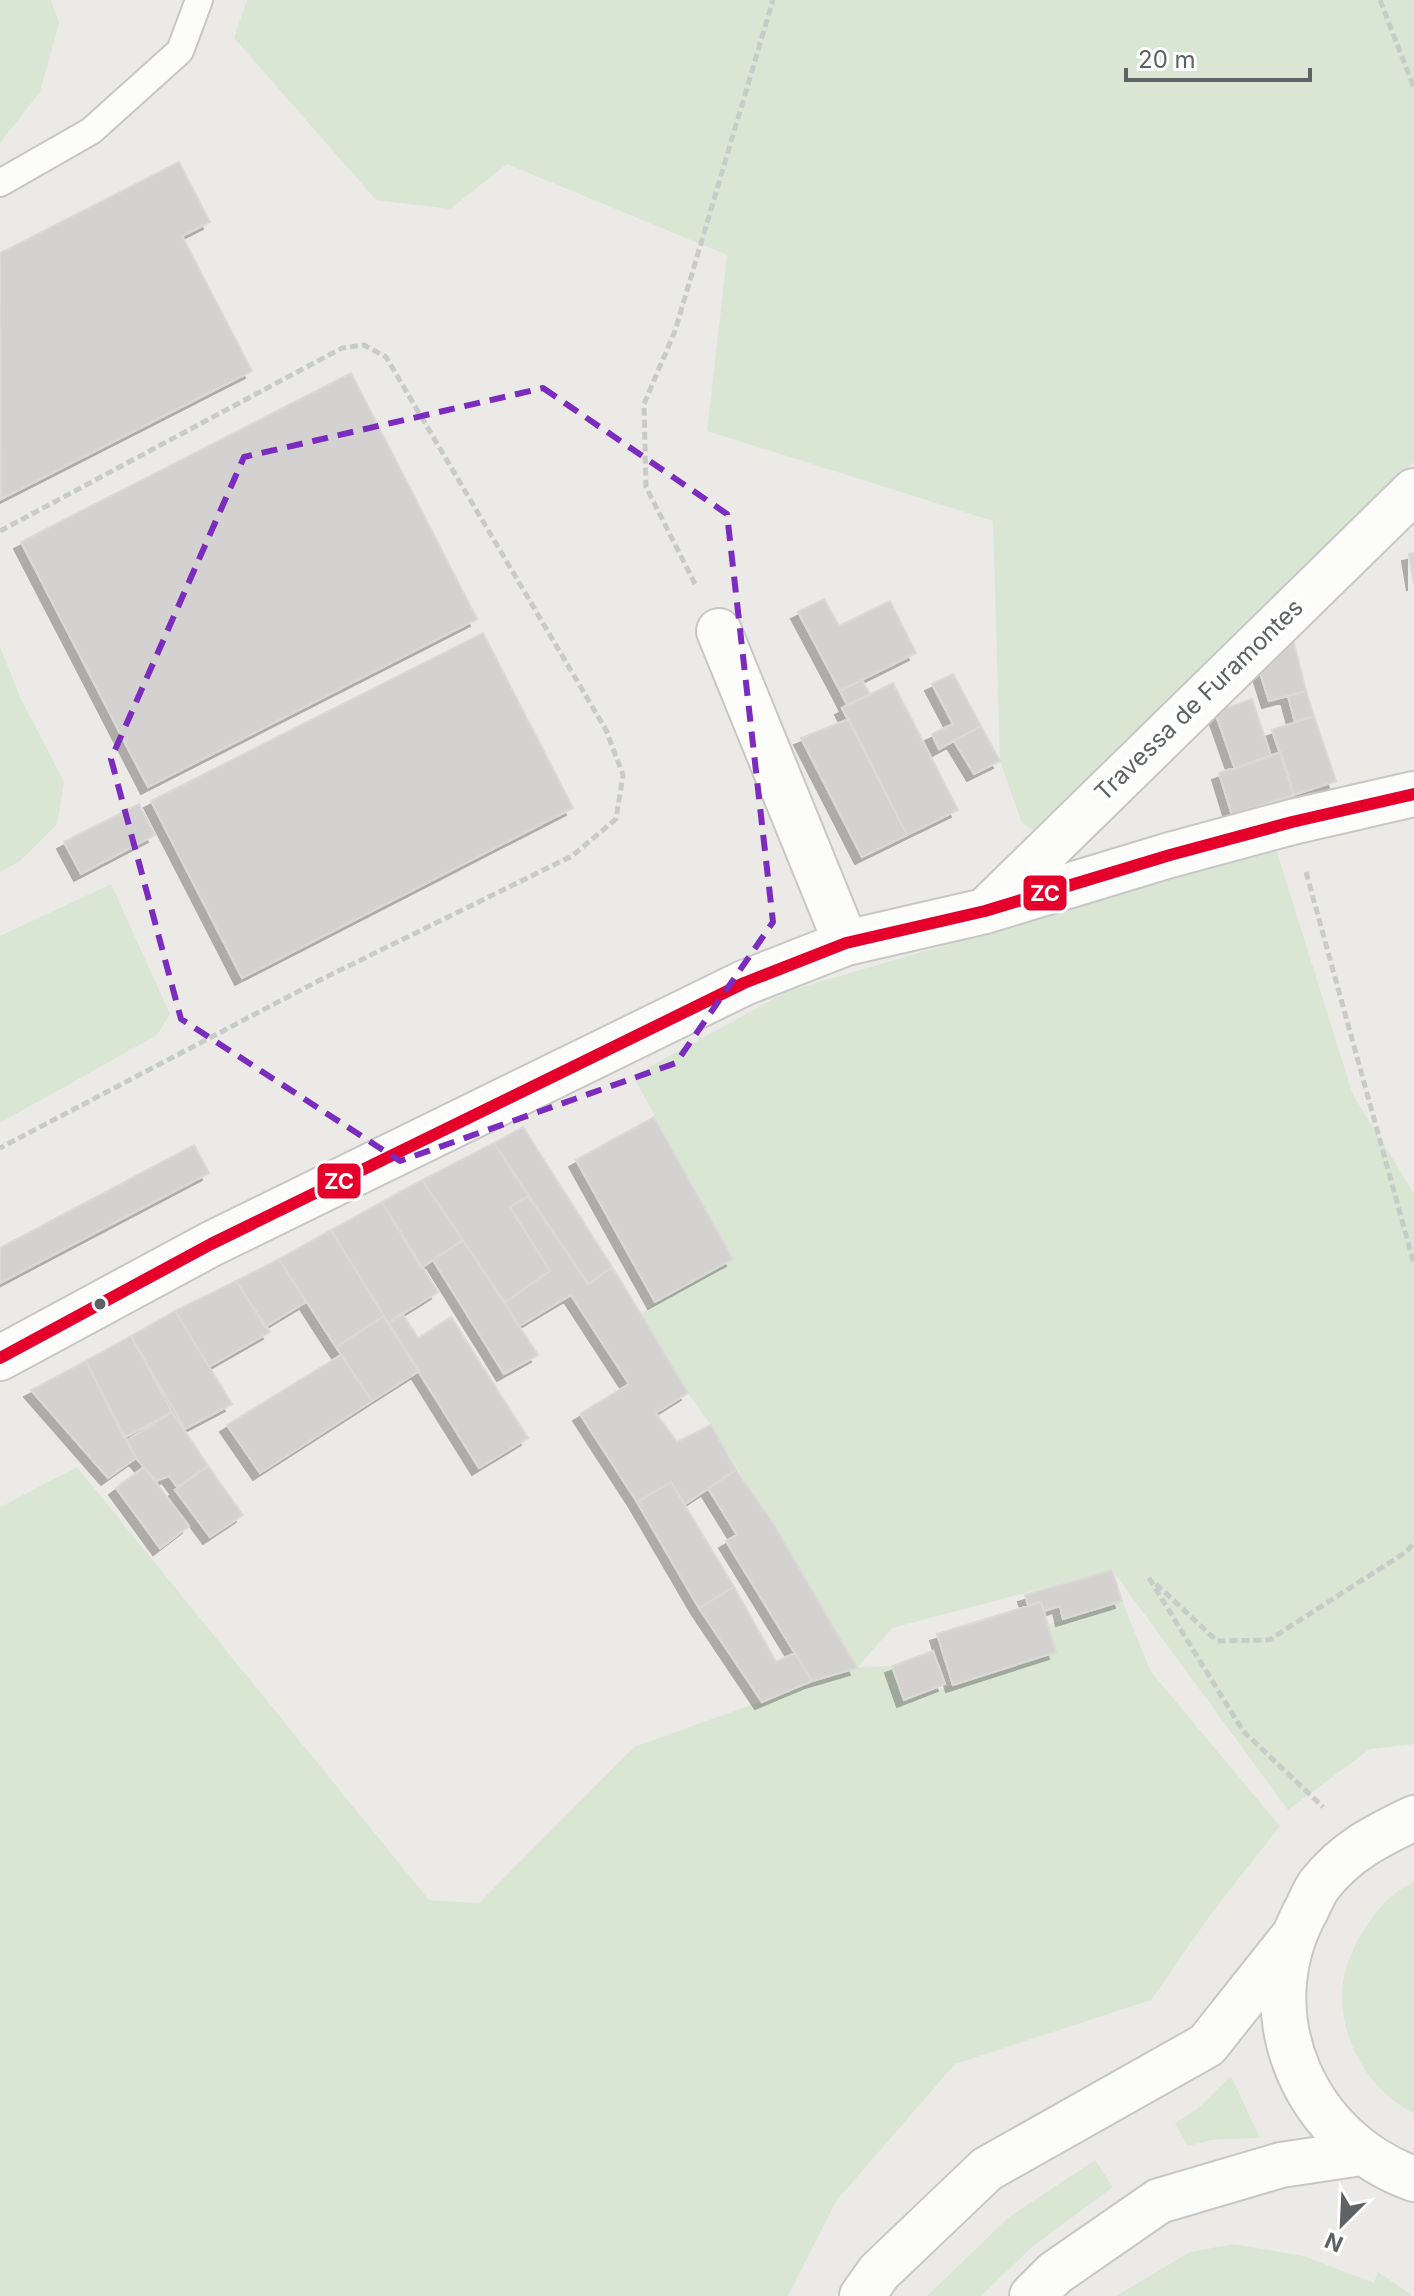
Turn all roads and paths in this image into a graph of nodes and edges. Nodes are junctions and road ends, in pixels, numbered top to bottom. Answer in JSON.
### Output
{"nodes":[{"id":1,"x":199,"y":0,"type":"edge"},
{"id":2,"x":773,"y":0,"type":"edge"},
{"id":3,"x":1380,"y":0,"type":"edge"},
{"id":4,"x":1414,"y":88,"type":"edge"},
{"id":5,"x":0,"y":183,"type":"edge"},
{"id":6,"x":1414,"y":491,"type":"edge"},
{"id":7,"x":0,"y":531,"type":"edge"},
{"id":8,"x":719,"y":631,"type":"joint"},
{"id":9,"x":1414,"y":794,"type":"edge"},
{"id":10,"x":1292,"y":822,"type":"junction"},
{"id":11,"x":985,"y":911,"type":"junction"},
{"id":12,"x":846,"y":943,"type":"junction"},
{"id":13,"x":0,"y":1148,"type":"edge"},
{"id":14,"x":1414,"y":1264,"type":"edge"},
{"id":15,"x":0,"y":1358,"type":"edge"},
{"id":16,"x":1414,"y":1543,"type":"edge"},
{"id":17,"x":1414,"y":1818,"type":"edge"},
{"id":18,"x":1362,"y":1842,"type":"junction"},
{"id":19,"x":1292,"y":1938,"type":"junction"},
{"id":20,"x":1361,"y":2153,"type":"junction"},
{"id":21,"x":1414,"y":2179,"type":"edge"},
{"id":22,"x":862,"y":2296,"type":"edge"},
{"id":23,"x":1032,"y":2296,"type":"edge"}],
"edges":[{"from":1,"to":5,"type":"lane"},
{"from":2,"to":8,"type":"path"},
{"from":3,"to":4,"type":"path"},
{"from":6,"to":11,"type":"street","name":"Travessa de Furamontes"},
{"from":7,"to":13,"type":"path"},
{"from":8,"to":12,"type":"street"},
{"from":9,"to":10,"type":"street"},
{"from":10,"to":11,"type":"street"},
{"from":10,"to":14,"type":"path"},
{"from":11,"to":12,"type":"street"},
{"from":12,"to":15,"type":"street"},
{"from":16,"to":18,"type":"path"},
{"from":17,"to":18,"type":"street"},
{"from":18,"to":19,"type":"street"},
{"from":19,"to":20,"type":"street"},
{"from":19,"to":22,"type":"street"},
{"from":20,"to":21,"type":"street"},
{"from":20,"to":23,"type":"street"}]}
